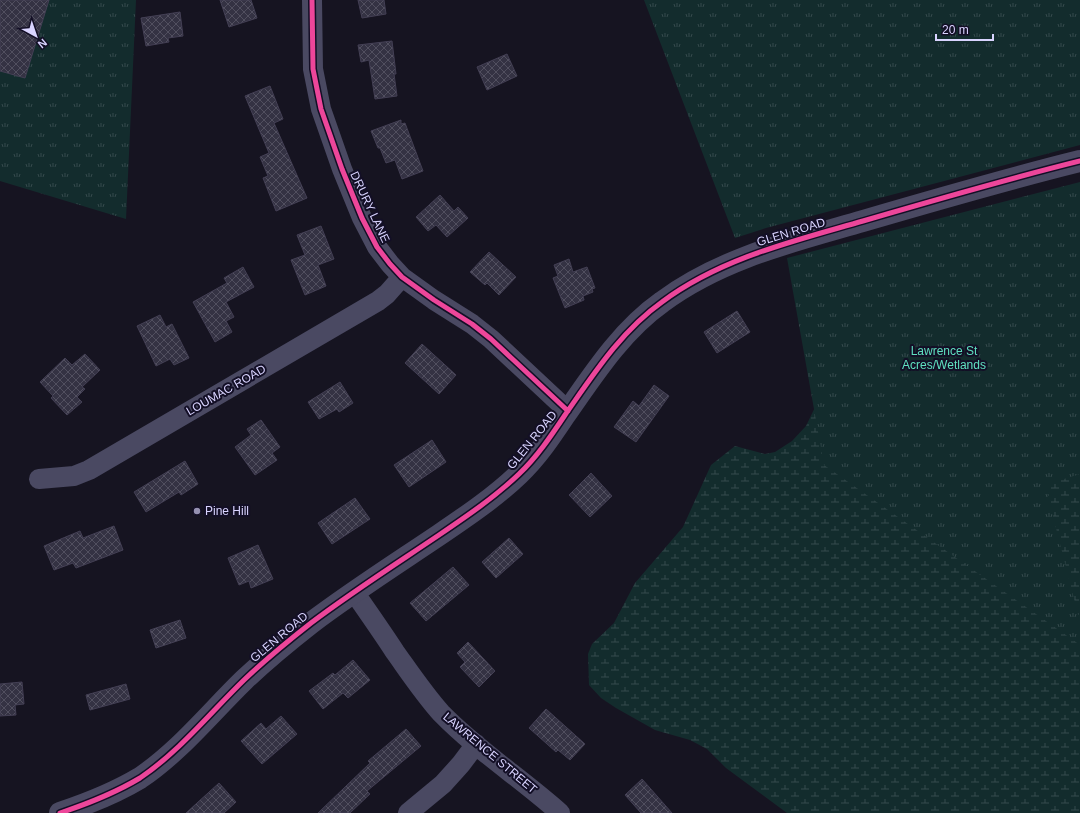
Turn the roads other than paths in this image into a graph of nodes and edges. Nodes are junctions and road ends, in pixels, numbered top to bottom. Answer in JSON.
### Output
{"nodes":[{"id":1,"x":312,"y":0,"type":"edge"},
{"id":2,"x":1080,"y":161,"type":"edge"},
{"id":3,"x":402,"y":277,"type":"junction"},
{"id":4,"x":568,"y":411,"type":"junction"},
{"id":5,"x":39,"y":479,"type":"dead end"},
{"id":6,"x":354,"y":592,"type":"junction"},
{"id":7,"x":476,"y":744,"type":"junction"},
{"id":8,"x":60,"y":813,"type":"edge"},
{"id":9,"x":408,"y":813,"type":"edge"},
{"id":10,"x":560,"y":813,"type":"edge"}],
"edges":[{"from":1,"to":3,"type":"street","name":"DRURY LANE"},
{"from":2,"to":4,"type":"street","name":"GLEN ROAD"},
{"from":3,"to":4,"type":"street","name":"DRURY LANE"},
{"from":3,"to":5,"type":"street","name":"LOUMAC ROAD"},
{"from":4,"to":6,"type":"street","name":"GLEN ROAD"},
{"from":6,"to":7,"type":"street","name":"LAWRENCE STREET"},
{"from":6,"to":8,"type":"street","name":"GLEN ROAD"},
{"from":7,"to":9,"type":"street"},
{"from":7,"to":10,"type":"street","name":"LAWRENCE STREET"}]}
